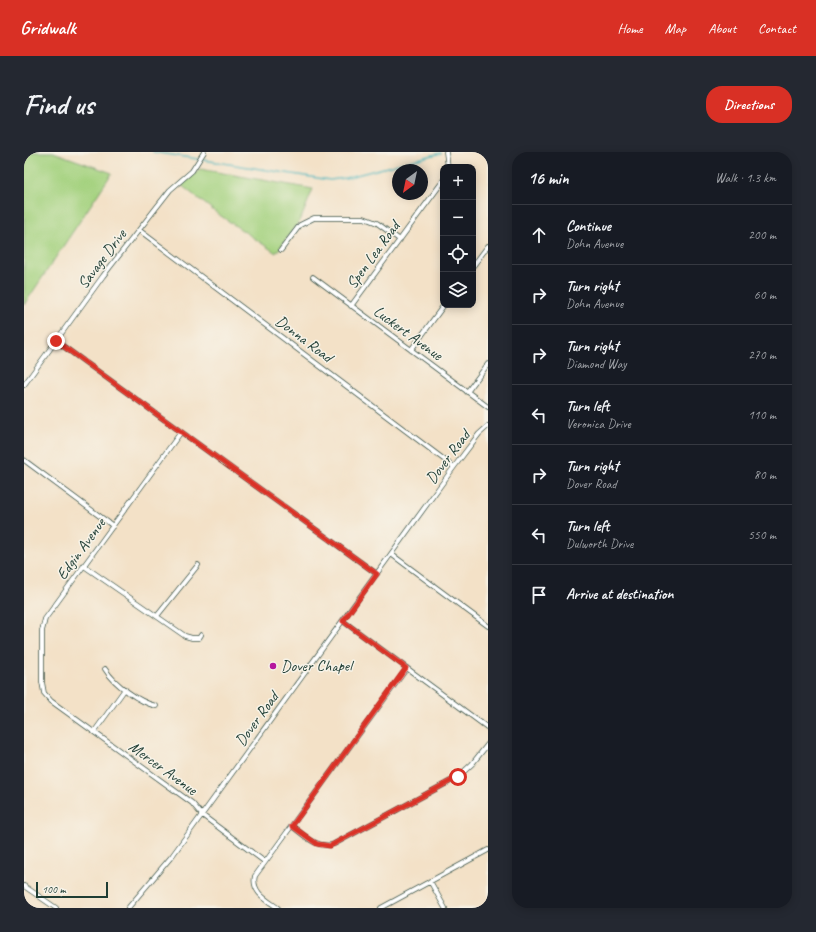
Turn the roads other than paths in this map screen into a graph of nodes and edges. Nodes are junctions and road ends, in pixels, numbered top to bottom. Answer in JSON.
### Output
{"nodes":[{"id":1,"x":446,"y":152,"type":"edge"},
{"id":2,"x":203,"y":154,"type":"edge"},
{"id":3,"x":448,"y":164,"type":"edge"},
{"id":4,"x":440,"y":184,"type":"edge"},
{"id":5,"x":139,"y":230,"type":"junction"},
{"id":6,"x":400,"y":240,"type":"junction"},
{"id":7,"x":488,"y":246,"type":"edge"},
{"id":8,"x":281,"y":250,"type":"dead end"},
{"id":9,"x":476,"y":262,"type":"edge"},
{"id":10,"x":313,"y":277,"type":"dead end"},
{"id":11,"x":351,"y":306,"type":"junction"},
{"id":12,"x":442,"y":308,"type":"edge"},
{"id":13,"x":56,"y":341,"type":"junction"},
{"id":14,"x":411,"y":350,"type":"junction"},
{"id":15,"x":488,"y":364,"type":"edge"},
{"id":16,"x":24,"y":385,"type":"edge"},
{"id":17,"x":467,"y":392,"type":"junction"},
{"id":18,"x":488,"y":407,"type":"edge"},
{"id":19,"x":488,"y":426,"type":"edge"},
{"id":20,"x":181,"y":432,"type":"junction"},
{"id":21,"x":24,"y":460,"type":"edge"},
{"id":22,"x":454,"y":467,"type":"junction"},
{"id":23,"x":113,"y":526,"type":"junction"},
{"id":24,"x":391,"y":554,"type":"junction"},
{"id":25,"x":198,"y":565,"type":"dead end"},
{"id":26,"x":84,"y":566,"type":"junction"},
{"id":27,"x":377,"y":574,"type":"junction"},
{"id":28,"x":156,"y":616,"type":"junction"},
{"id":29,"x":343,"y":621,"type":"junction"},
{"id":30,"x":488,"y":626,"type":"edge"},
{"id":31,"x":201,"y":635,"type":"dead end"},
{"id":32,"x":406,"y":668,"type":"junction"},
{"id":33,"x":105,"y":669,"type":"dead end"},
{"id":34,"x":125,"y":688,"type":"junction"},
{"id":35,"x":45,"y":695,"type":"joint"},
{"id":36,"x":156,"y":706,"type":"dead end"},
{"id":37,"x":488,"y":728,"type":"edge"},
{"id":38,"x":94,"y":732,"type":"junction"},
{"id":39,"x":488,"y":744,"type":"edge"},
{"id":40,"x":202,"y":815,"type":"junction"},
{"id":41,"x":292,"y":826,"type":"junction"},
{"id":42,"x":488,"y":850,"type":"edge"},
{"id":43,"x":265,"y":862,"type":"junction"},
{"id":44,"x":430,"y":881,"type":"junction"},
{"id":45,"x":24,"y":886,"type":"edge"},
{"id":46,"x":56,"y":908,"type":"edge"},
{"id":47,"x":128,"y":908,"type":"edge"},
{"id":48,"x":278,"y":908,"type":"edge"},
{"id":49,"x":382,"y":908,"type":"edge"},
{"id":50,"x":445,"y":908,"type":"edge"}],
"edges":[{"from":1,"to":3,"type":"street"},
{"from":2,"to":5,"type":"street","name":"Savage Drive"},
{"from":4,"to":6,"type":"street","name":"Spen Lea Road"},
{"from":5,"to":13,"type":"street","name":"Savage Drive"},
{"from":5,"to":22,"type":"street","name":"Donna Road"},
{"from":6,"to":8,"type":"street"},
{"from":6,"to":11,"type":"street","name":"Spen Lea Road"},
{"from":7,"to":9,"type":"street"},
{"from":10,"to":11,"type":"street","name":"Luckert Avenue"},
{"from":11,"to":14,"type":"street","name":"Luckert Avenue"},
{"from":12,"to":14,"type":"street"},
{"from":13,"to":16,"type":"street","name":"Savage Drive"},
{"from":13,"to":20,"type":"street"},
{"from":14,"to":17,"type":"street","name":"Luckert Avenue"},
{"from":15,"to":17,"type":"street"},
{"from":17,"to":18,"type":"street","name":"Luckert Avenue"},
{"from":19,"to":22,"type":"street","name":"Dover Road"},
{"from":20,"to":23,"type":"street","name":"Edgin Avenue"},
{"from":20,"to":27,"type":"street"},
{"from":21,"to":23,"type":"street"},
{"from":22,"to":24,"type":"street","name":"Dover Road"},
{"from":23,"to":26,"type":"street","name":"Edgin Avenue"},
{"from":24,"to":27,"type":"street","name":"Dover Road"},
{"from":24,"to":30,"type":"street"},
{"from":25,"to":28,"type":"street"},
{"from":26,"to":28,"type":"street"},
{"from":26,"to":35,"type":"street","name":"Edgin Avenue"},
{"from":27,"to":29,"type":"street","name":"Dover Road"},
{"from":28,"to":31,"type":"street"},
{"from":29,"to":32,"type":"street"},
{"from":29,"to":40,"type":"street","name":"Dover Road"},
{"from":32,"to":37,"type":"street"},
{"from":32,"to":41,"type":"street"},
{"from":33,"to":34,"type":"street"},
{"from":34,"to":36,"type":"street"},
{"from":34,"to":38,"type":"street"},
{"from":35,"to":38,"type":"street","name":"Mercer Avenue"},
{"from":38,"to":40,"type":"street","name":"Mercer Avenue"},
{"from":39,"to":41,"type":"street"},
{"from":40,"to":43,"type":"street","name":"Mercer Avenue"},
{"from":40,"to":47,"type":"street","name":"Dover Road"},
{"from":41,"to":43,"type":"street"},
{"from":42,"to":44,"type":"street"},
{"from":43,"to":48,"type":"street"},
{"from":44,"to":49,"type":"street"},
{"from":44,"to":50,"type":"street"},
{"from":45,"to":46,"type":"street"}]}
